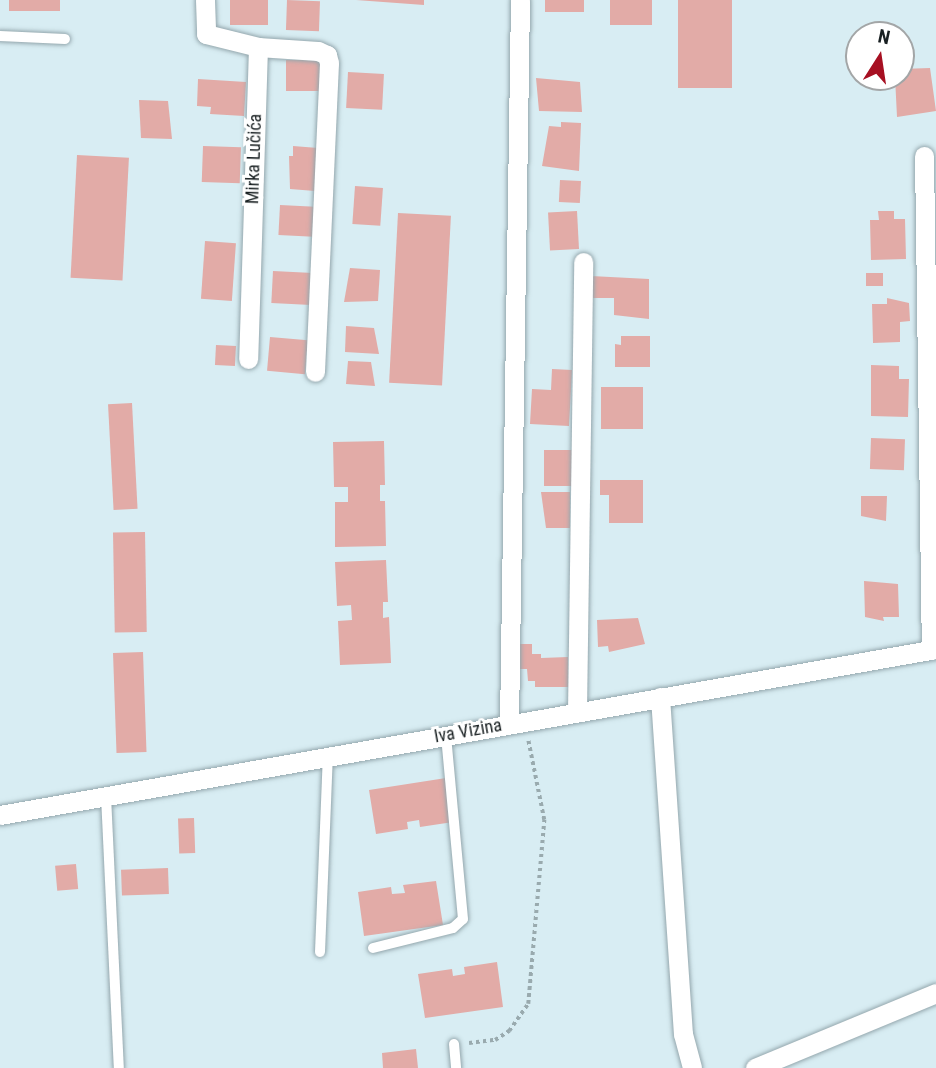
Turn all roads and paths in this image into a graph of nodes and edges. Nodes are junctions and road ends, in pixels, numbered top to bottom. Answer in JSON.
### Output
{"nodes":[{"id":1,"x":205,"y":0,"type":"edge"},
{"id":2,"x":520,"y":0,"type":"edge"},
{"id":3,"x":0,"y":36,"type":"edge"},
{"id":4,"x":65,"y":39,"type":"dead end"},
{"id":5,"x":258,"y":47,"type":"junction"},
{"id":6,"x":924,"y":156,"type":"dead end"},
{"id":7,"x":583,"y":262,"type":"dead end"},
{"id":8,"x":248,"y":359,"type":"dead end"},
{"id":9,"x":315,"y":372,"type":"dead end"},
{"id":10,"x":933,"y":650,"type":"edge"},
{"id":11,"x":660,"y":697,"type":"junction"},
{"id":12,"x":577,"y":712,"type":"junction"},
{"id":13,"x":517,"y":722,"type":"junction"},
{"id":14,"x":446,"y":736,"type":"junction"},
{"id":15,"x":328,"y":757,"type":"junction"},
{"id":16,"x":106,"y":796,"type":"junction"},
{"id":17,"x":0,"y":815,"type":"edge"},
{"id":18,"x":373,"y":948,"type":"dead end"},
{"id":19,"x":320,"y":952,"type":"dead end"},
{"id":20,"x":936,"y":993,"type":"edge"},
{"id":21,"x":454,"y":1044,"type":"joint"},
{"id":22,"x":119,"y":1068,"type":"edge"},
{"id":23,"x":456,"y":1068,"type":"edge"},
{"id":24,"x":692,"y":1068,"type":"edge"},
{"id":25,"x":755,"y":1068,"type":"edge"}],
"edges":[{"from":1,"to":5,"type":"street"},
{"from":2,"to":13,"type":"street"},
{"from":3,"to":4,"type":"lane"},
{"from":5,"to":8,"type":"street","name":"Mirka Lučića"},
{"from":5,"to":9,"type":"street"},
{"from":6,"to":10,"type":"street"},
{"from":7,"to":12,"type":"street"},
{"from":10,"to":11,"type":"street","name":"Iva Vizina"},
{"from":11,"to":12,"type":"street","name":"Iva Vizina"},
{"from":11,"to":24,"type":"street"},
{"from":12,"to":13,"type":"street","name":"Iva Vizina"},
{"from":13,"to":14,"type":"street","name":"Iva Vizina"},
{"from":13,"to":21,"type":"path"},
{"from":14,"to":15,"type":"street","name":"Iva Vizina"},
{"from":14,"to":18,"type":"lane"},
{"from":15,"to":16,"type":"street","name":"Iva Vizina"},
{"from":15,"to":19,"type":"lane"},
{"from":16,"to":17,"type":"street","name":"Iva Vizina"},
{"from":16,"to":22,"type":"lane"},
{"from":20,"to":25,"type":"street"},
{"from":21,"to":23,"type":"lane"}]}
